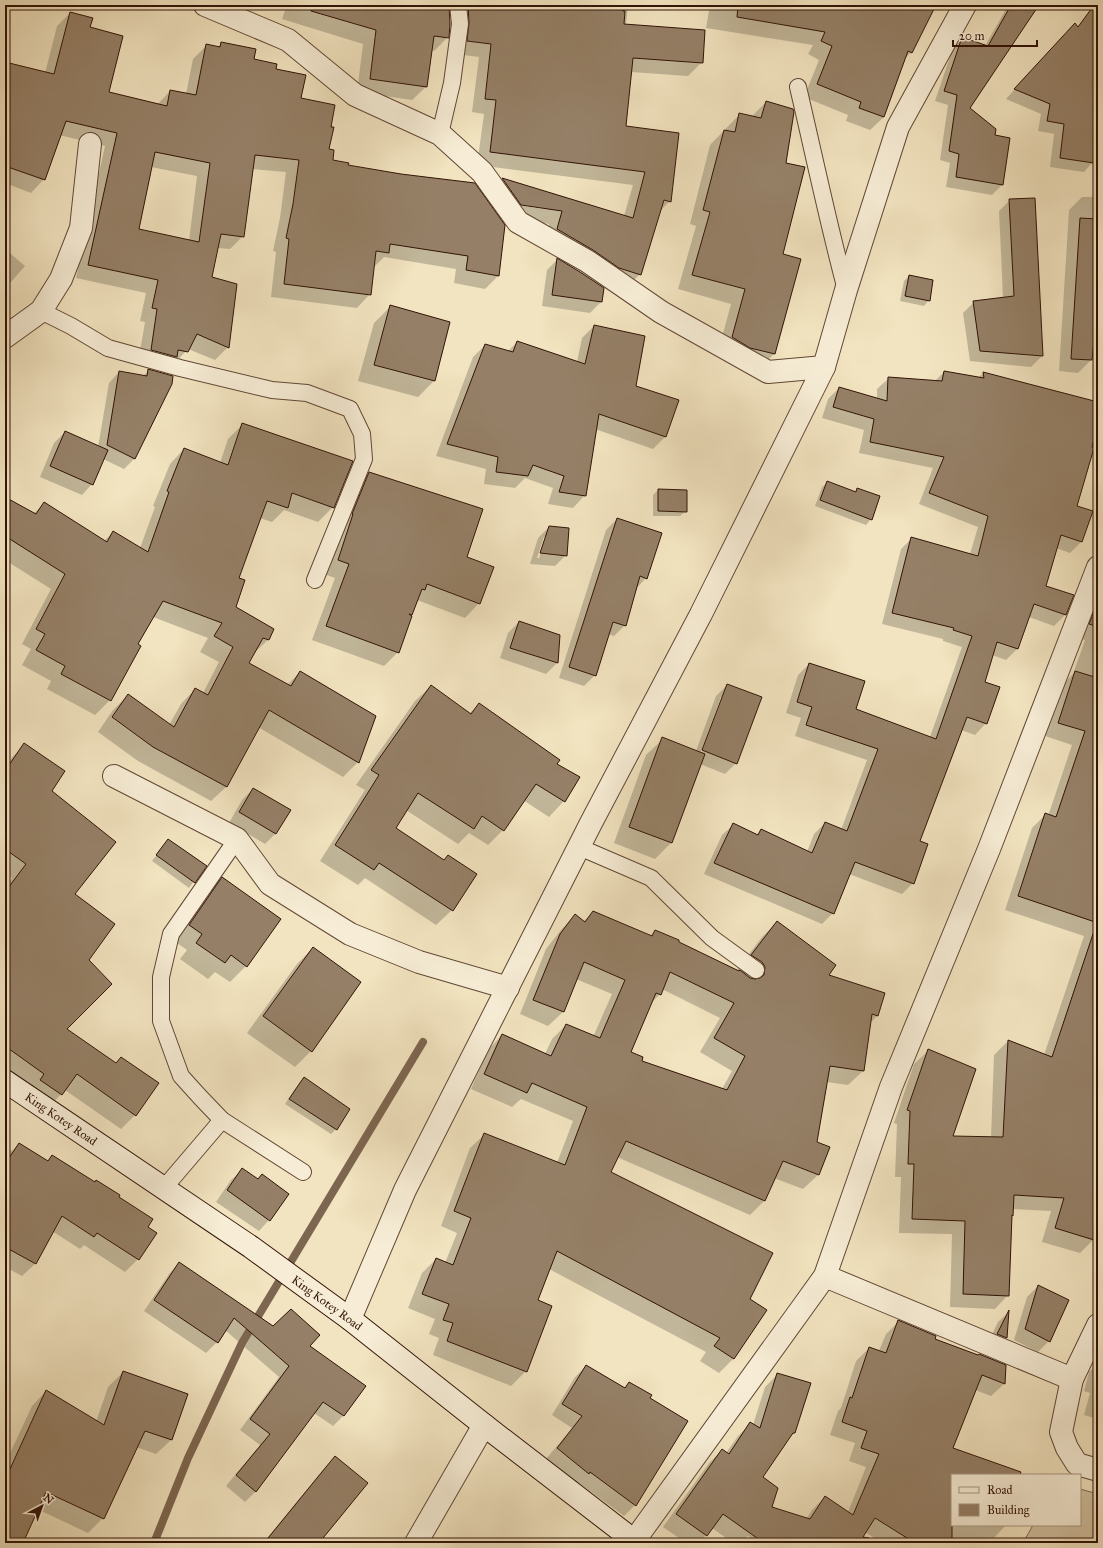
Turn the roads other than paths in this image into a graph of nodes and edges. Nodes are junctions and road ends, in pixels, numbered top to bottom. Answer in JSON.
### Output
{"nodes":[{"id":1,"x":205,"y":5,"type":"edge"},
{"id":2,"x":458,"y":5,"type":"edge"},
{"id":3,"x":965,"y":5,"type":"edge"},
{"id":4,"x":798,"y":87,"type":"dead end"},
{"id":5,"x":440,"y":134,"type":"junction"},
{"id":6,"x":90,"y":144,"type":"dead end"},
{"id":7,"x":846,"y":290,"type":"junction"},
{"id":8,"x":41,"y":311,"type":"junction"},
{"id":9,"x":5,"y":336,"type":"edge"},
{"id":10,"x":824,"y":367,"type":"junction"},
{"id":11,"x":1098,"y":567,"type":"edge"},
{"id":12,"x":315,"y":580,"type":"dead end"},
{"id":13,"x":114,"y":776,"type":"dead end"},
{"id":14,"x":237,"y":839,"type":"junction"},
{"id":15,"x":579,"y":847,"type":"junction"},
{"id":16,"x":756,"y":970,"type":"dead end"},
{"id":17,"x":508,"y":988,"type":"junction"},
{"id":18,"x":5,"y":1081,"type":"edge"},
{"id":19,"x":222,"y":1120,"type":"junction"},
{"id":20,"x":303,"y":1172,"type":"dead end"},
{"id":21,"x":164,"y":1188,"type":"junction"},
{"id":22,"x":825,"y":1276,"type":"junction"},
{"id":23,"x":350,"y":1319,"type":"junction"},
{"id":24,"x":1098,"y":1325,"type":"edge"},
{"id":25,"x":1072,"y":1379,"type":"junction"},
{"id":26,"x":484,"y":1425,"type":"junction"},
{"id":27,"x":1098,"y":1470,"type":"edge"},
{"id":28,"x":635,"y":1542,"type":"edge"},
{"id":29,"x":416,"y":1543,"type":"edge"}],
"edges":[{"from":1,"to":5,"type":"street"},
{"from":2,"to":5,"type":"lane"},
{"from":3,"to":7,"type":"street"},
{"from":4,"to":7,"type":"lane"},
{"from":5,"to":10,"type":"street"},
{"from":6,"to":8,"type":"street"},
{"from":7,"to":10,"type":"street"},
{"from":8,"to":9,"type":"street"},
{"from":8,"to":12,"type":"lane"},
{"from":10,"to":15,"type":"street"},
{"from":11,"to":22,"type":"street"},
{"from":13,"to":14,"type":"street"},
{"from":14,"to":17,"type":"street"},
{"from":14,"to":19,"type":"lane"},
{"from":15,"to":16,"type":"lane"},
{"from":15,"to":17,"type":"street"},
{"from":17,"to":23,"type":"street"},
{"from":18,"to":21,"type":"street","name":"King Kotey Road"},
{"from":19,"to":20,"type":"lane"},
{"from":19,"to":21,"type":"lane"},
{"from":21,"to":23,"type":"street","name":"King Kotey Road"},
{"from":22,"to":25,"type":"street"},
{"from":22,"to":28,"type":"street"},
{"from":23,"to":26,"type":"street","name":"King Kotey Road"},
{"from":24,"to":25,"type":"street"},
{"from":25,"to":27,"type":"street"},
{"from":26,"to":28,"type":"street","name":"King Kotey Road"},
{"from":26,"to":29,"type":"street"}]}
